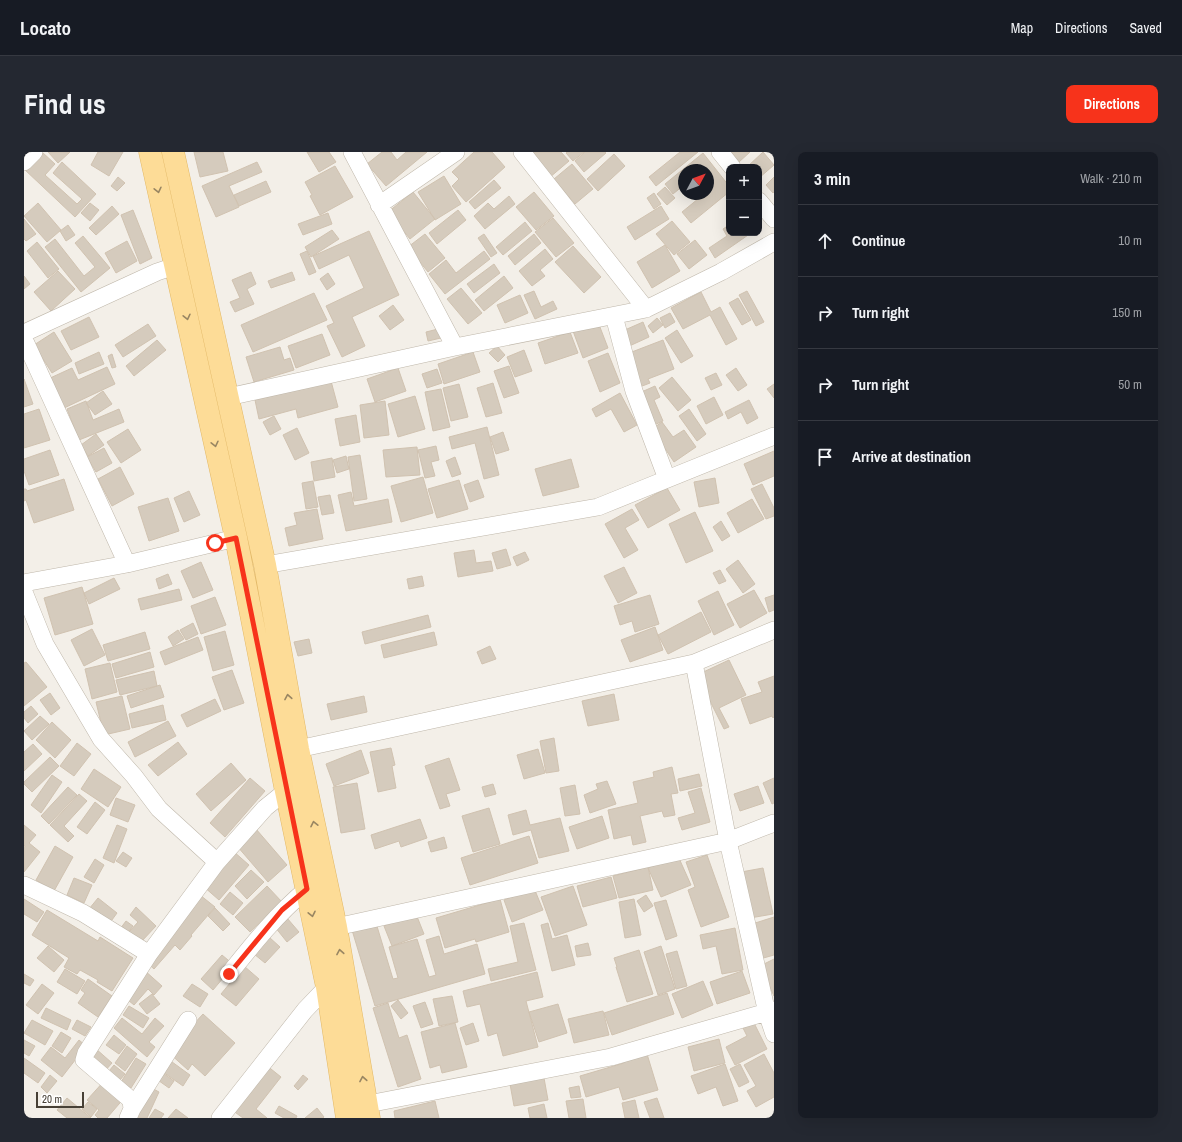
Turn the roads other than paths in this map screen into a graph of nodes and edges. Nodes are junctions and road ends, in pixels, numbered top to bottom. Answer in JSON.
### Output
{"nodes":[{"id":1,"x":34,"y":152,"type":"edge"},
{"id":2,"x":150,"y":152,"type":"edge"},
{"id":3,"x":173,"y":152,"type":"edge"},
{"id":4,"x":352,"y":152,"type":"edge"},
{"id":5,"x":456,"y":152,"type":"edge"},
{"id":6,"x":522,"y":152,"type":"edge"},
{"id":7,"x":720,"y":152,"type":"edge"},
{"id":8,"x":24,"y":162,"type":"edge"},
{"id":9,"x":730,"y":164,"type":"edge"},
{"id":10,"x":379,"y":205,"type":"junction"},
{"id":11,"x":762,"y":205,"type":"edge"},
{"id":12,"x":774,"y":220,"type":"edge"},
{"id":13,"x":774,"y":242,"type":"edge"},
{"id":14,"x":175,"y":266,"type":"junction"},
{"id":15,"x":646,"y":310,"type":"junction"},
{"id":16,"x":614,"y":316,"type":"junction"},
{"id":17,"x":24,"y":333,"type":"edge"},
{"id":18,"x":24,"y":338,"type":"edge"},
{"id":19,"x":455,"y":347,"type":"junction"},
{"id":20,"x":228,"y":397,"type":"junction"},
{"id":21,"x":774,"y":436,"type":"edge"},
{"id":22,"x":667,"y":479,"type":"junction"},
{"id":23,"x":236,"y":538,"type":"junction"},
{"id":24,"x":127,"y":564,"type":"junction"},
{"id":25,"x":265,"y":564,"type":"junction"},
{"id":26,"x":24,"y":584,"type":"edge"},
{"id":27,"x":24,"y":592,"type":"edge"},
{"id":28,"x":774,"y":630,"type":"edge"},
{"id":29,"x":694,"y":662,"type":"junction"},
{"id":30,"x":298,"y":749,"type":"junction"},
{"id":31,"x":286,"y":791,"type":"junction"},
{"id":32,"x":774,"y":823,"type":"edge"},
{"id":33,"x":728,"y":841,"type":"junction"},
{"id":34,"x":217,"y":862,"type":"junction"},
{"id":35,"x":24,"y":885,"type":"edge"},
{"id":36,"x":307,"y":889,"type":"junction"},
{"id":37,"x":336,"y":927,"type":"junction"},
{"id":38,"x":149,"y":954,"type":"junction"},
{"id":39,"x":229,"y":974,"type":"dead end"},
{"id":40,"x":327,"y":987,"type":"junction"},
{"id":41,"x":770,"y":1012,"type":"edge"},
{"id":42,"x":188,"y":1020,"type":"dead end"},
{"id":43,"x":774,"y":1034,"type":"edge"},
{"id":44,"x":369,"y":1111,"type":"edge"},
{"id":45,"x":130,"y":1114,"type":"edge"},
{"id":46,"x":220,"y":1118,"type":"edge"},
{"id":47,"x":347,"y":1118,"type":"edge"}],
"edges":[{"from":1,"to":8,"type":"street"},
{"from":2,"to":14,"type":"main road","one_way":true},
{"from":3,"to":20,"type":"main road"},
{"from":4,"to":10,"type":"street"},
{"from":5,"to":10,"type":"street"},
{"from":6,"to":15,"type":"street"},
{"from":7,"to":9,"type":"street"},
{"from":10,"to":19,"type":"street"},
{"from":11,"to":12,"type":"street"},
{"from":13,"to":15,"type":"street"},
{"from":14,"to":17,"type":"street"},
{"from":14,"to":23,"type":"main road","one_way":true},
{"from":15,"to":16,"type":"street"},
{"from":16,"to":19,"type":"street"},
{"from":16,"to":22,"type":"street"},
{"from":18,"to":24,"type":"street"},
{"from":19,"to":20,"type":"street"},
{"from":20,"to":25,"type":"main road"},
{"from":21,"to":22,"type":"street"},
{"from":22,"to":25,"type":"street"},
{"from":23,"to":24,"type":"street"},
{"from":23,"to":31,"type":"main road"},
{"from":24,"to":26,"type":"street"},
{"from":30,"to":25,"type":"main road","one_way":true},
{"from":27,"to":34,"type":"street"},
{"from":28,"to":29,"type":"street"},
{"from":29,"to":30,"type":"street"},
{"from":29,"to":33,"type":"street"},
{"from":37,"to":30,"type":"main road","one_way":true},
{"from":31,"to":34,"type":"street"},
{"from":31,"to":36,"type":"main road"},
{"from":32,"to":33,"type":"street"},
{"from":33,"to":37,"type":"street"},
{"from":33,"to":41,"type":"street"},
{"from":34,"to":38,"type":"street"},
{"from":35,"to":38,"type":"street"},
{"from":36,"to":39,"type":"street"},
{"from":36,"to":40,"type":"main road","one_way":true},
{"from":44,"to":37,"type":"main road","one_way":true},
{"from":38,"to":45,"type":"street"},
{"from":40,"to":46,"type":"street"},
{"from":40,"to":47,"type":"main road"},
{"from":41,"to":43,"type":"street"},
{"from":41,"to":44,"type":"street"},
{"from":42,"to":45,"type":"street"}]}
